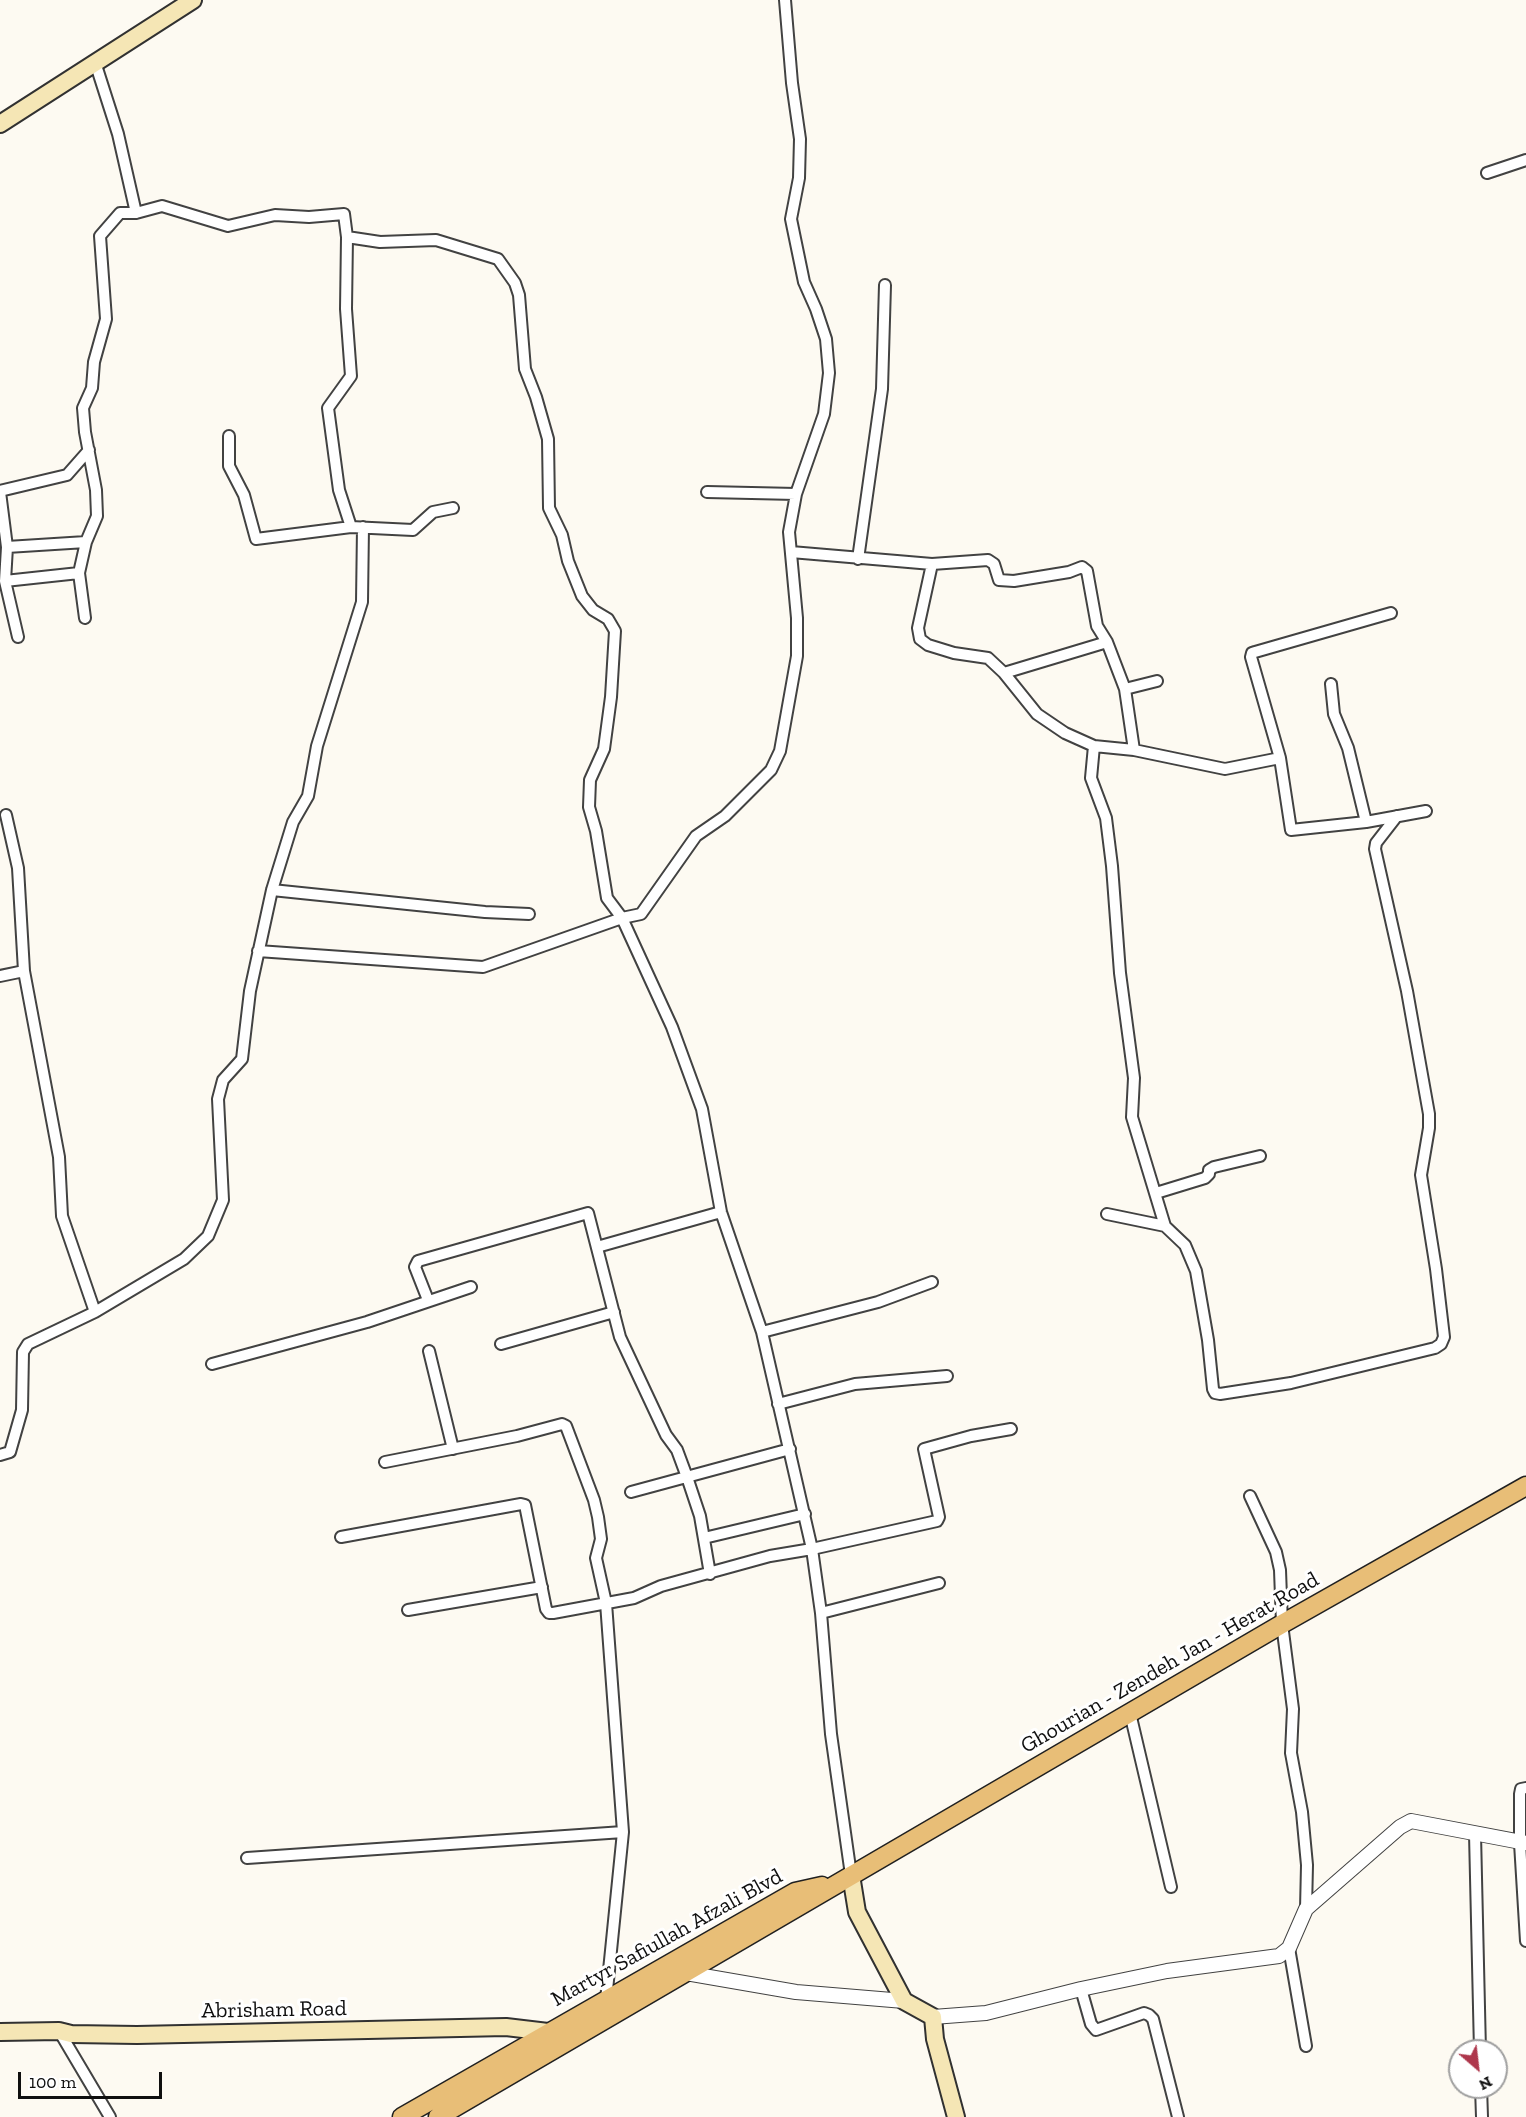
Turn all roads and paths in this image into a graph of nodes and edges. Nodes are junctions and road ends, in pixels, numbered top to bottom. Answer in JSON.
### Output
{"nodes":[{"id":1,"x":193,"y":0,"type":"edge"},
{"id":2,"x":785,"y":0,"type":"edge"},
{"id":3,"x":95,"y":62,"type":"junction"},
{"id":4,"x":0,"y":124,"type":"edge"},
{"id":5,"x":1526,"y":160,"type":"edge"},
{"id":6,"x":1487,"y":173,"type":"dead end"},
{"id":7,"x":136,"y":213,"type":"junction"},
{"id":8,"x":347,"y":237,"type":"junction"},
{"id":9,"x":885,"y":285,"type":"dead end"},
{"id":10,"x":230,"y":436,"type":"dead end"},
{"id":11,"x":89,"y":450,"type":"junction"},
{"id":12,"x":0,"y":491,"type":"edge"},
{"id":13,"x":707,"y":492,"type":"dead end"},
{"id":14,"x":796,"y":494,"type":"junction"},
{"id":15,"x":453,"y":508,"type":"dead end"},
{"id":16,"x":351,"y":527,"type":"junction"},
{"id":17,"x":363,"y":527,"type":"junction"},
{"id":18,"x":86,"y":542,"type":"junction"},
{"id":19,"x":7,"y":547,"type":"junction"},
{"id":20,"x":791,"y":552,"type":"junction"},
{"id":21,"x":858,"y":559,"type":"junction"},
{"id":22,"x":932,"y":564,"type":"junction"},
{"id":23,"x":79,"y":573,"type":"junction"},
{"id":24,"x":5,"y":581,"type":"junction"},
{"id":25,"x":1391,"y":613,"type":"dead end"},
{"id":26,"x":85,"y":618,"type":"dead end"},
{"id":27,"x":18,"y":637,"type":"dead end"},
{"id":28,"x":1107,"y":642,"type":"junction"},
{"id":29,"x":1004,"y":673,"type":"junction"},
{"id":30,"x":1157,"y":681,"type":"dead end"},
{"id":31,"x":1331,"y":684,"type":"dead end"},
{"id":32,"x":1125,"y":689,"type":"junction"},
{"id":33,"x":1094,"y":746,"type":"junction"},
{"id":34,"x":1134,"y":750,"type":"junction"},
{"id":35,"x":1280,"y":758,"type":"junction"},
{"id":36,"x":1426,"y":811,"type":"dead end"},
{"id":37,"x":6,"y":815,"type":"dead end"},
{"id":38,"x":1397,"y":816,"type":"junction"},
{"id":39,"x":1366,"y":822,"type":"junction"},
{"id":40,"x":272,"y":890,"type":"junction"},
{"id":41,"x":529,"y":914,"type":"dead end"},
{"id":42,"x":622,"y":918,"type":"junction"},
{"id":43,"x":258,"y":951,"type":"junction"},
{"id":44,"x":24,"y":971,"type":"junction"},
{"id":45,"x":0,"y":976,"type":"edge"},
{"id":46,"x":1260,"y":1156,"type":"dead end"},
{"id":47,"x":1156,"y":1193,"type":"junction"},
{"id":48,"x":721,"y":1212,"type":"junction"},
{"id":49,"x":1107,"y":1214,"type":"dead end"},
{"id":50,"x":1165,"y":1226,"type":"junction"},
{"id":51,"x":597,"y":1247,"type":"junction"},
{"id":52,"x":932,"y":1282,"type":"dead end"},
{"id":53,"x":471,"y":1287,"type":"dead end"},
{"id":54,"x":428,"y":1300,"type":"junction"},
{"id":55,"x":95,"y":1312,"type":"junction"},
{"id":56,"x":614,"y":1312,"type":"junction"},
{"id":57,"x":762,"y":1332,"type":"junction"},
{"id":58,"x":501,"y":1344,"type":"dead end"},
{"id":59,"x":429,"y":1351,"type":"dead end"},
{"id":60,"x":212,"y":1364,"type":"dead end"},
{"id":61,"x":947,"y":1377,"type":"dead end"},
{"id":62,"x":778,"y":1404,"type":"junction"},
{"id":63,"x":1011,"y":1429,"type":"dead end"},
{"id":64,"x":453,"y":1449,"type":"junction"},
{"id":65,"x":790,"y":1449,"type":"junction"},
{"id":66,"x":0,"y":1455,"type":"edge"},
{"id":67,"x":385,"y":1462,"type":"dead end"},
{"id":68,"x":687,"y":1477,"type":"junction"},
{"id":69,"x":1526,"y":1486,"type":"edge"},
{"id":70,"x":631,"y":1492,"type":"dead end"},
{"id":71,"x":1250,"y":1496,"type":"dead end"},
{"id":72,"x":805,"y":1514,"type":"junction"},
{"id":73,"x":341,"y":1537,"type":"dead end"},
{"id":74,"x":704,"y":1538,"type":"junction"},
{"id":75,"x":812,"y":1550,"type":"junction"},
{"id":76,"x":710,"y":1574,"type":"junction"},
{"id":77,"x":939,"y":1582,"type":"dead end"},
{"id":78,"x":542,"y":1587,"type":"junction"},
{"id":79,"x":606,"y":1603,"type":"junction"},
{"id":80,"x":408,"y":1610,"type":"dead end"},
{"id":81,"x":821,"y":1613,"type":"junction"},
{"id":82,"x":1282,"y":1624,"type":"junction"},
{"id":83,"x":1131,"y":1713,"type":"junction"},
{"id":84,"x":1526,"y":1788,"type":"edge"},
{"id":85,"x":623,"y":1832,"type":"junction"},
{"id":86,"x":1475,"y":1834,"type":"junction"},
{"id":87,"x":1523,"y":1843,"type":"edge"},
{"id":88,"x":247,"y":1858,"type":"dead end"},
{"id":89,"x":845,"y":1878,"type":"junction"},
{"id":90,"x":1171,"y":1887,"type":"dead end"},
{"id":91,"x":1306,"y":1909,"type":"junction"},
{"id":92,"x":1526,"y":1941,"type":"edge"},
{"id":93,"x":1289,"y":1947,"type":"junction"},
{"id":94,"x":686,"y":1973,"type":"junction"},
{"id":95,"x":1081,"y":1989,"type":"junction"},
{"id":96,"x":606,"y":2000,"type":"junction"},
{"id":97,"x":904,"y":2001,"type":"junction"},
{"id":98,"x":933,"y":2018,"type":"junction"},
{"id":99,"x":59,"y":2031,"type":"junction"},
{"id":100,"x":0,"y":2032,"type":"edge"},
{"id":101,"x":548,"y":2032,"type":"junction"},
{"id":102,"x":1480,"y":2039,"type":"edge"},
{"id":103,"x":1306,"y":2046,"type":"dead end"},
{"id":104,"x":1481,"y":2099,"type":"edge"},
{"id":105,"x":448,"y":2114,"type":"edge"},
{"id":106,"x":110,"y":2117,"type":"edge"},
{"id":107,"x":402,"y":2117,"type":"edge"},
{"id":108,"x":956,"y":2117,"type":"edge"},
{"id":109,"x":1178,"y":2117,"type":"edge"},
{"id":110,"x":1482,"y":2117,"type":"edge"}],
"edges":[{"from":1,"to":3,"type":"main road"},
{"from":2,"to":14,"type":"street"},
{"from":3,"to":4,"type":"main road"},
{"from":3,"to":7,"type":"street"},
{"from":5,"to":6,"type":"street"},
{"from":7,"to":8,"type":"street"},
{"from":7,"to":11,"type":"street"},
{"from":8,"to":16,"type":"street"},
{"from":8,"to":42,"type":"street"},
{"from":9,"to":21,"type":"street"},
{"from":10,"to":16,"type":"street"},
{"from":11,"to":12,"type":"street"},
{"from":11,"to":18,"type":"street"},
{"from":12,"to":19,"type":"street"},
{"from":13,"to":14,"type":"street"},
{"from":14,"to":20,"type":"street"},
{"from":15,"to":17,"type":"street"},
{"from":16,"to":17,"type":"street"},
{"from":17,"to":40,"type":"street"},
{"from":18,"to":19,"type":"street"},
{"from":18,"to":23,"type":"street"},
{"from":19,"to":24,"type":"street"},
{"from":20,"to":21,"type":"street"},
{"from":20,"to":42,"type":"street"},
{"from":21,"to":22,"type":"street"},
{"from":22,"to":28,"type":"street"},
{"from":22,"to":29,"type":"street"},
{"from":23,"to":24,"type":"street"},
{"from":23,"to":26,"type":"street"},
{"from":24,"to":27,"type":"street"},
{"from":25,"to":35,"type":"street"},
{"from":28,"to":29,"type":"street"},
{"from":28,"to":32,"type":"street"},
{"from":29,"to":33,"type":"street"},
{"from":30,"to":32,"type":"street"},
{"from":31,"to":39,"type":"street"},
{"from":32,"to":34,"type":"street"},
{"from":33,"to":34,"type":"street"},
{"from":33,"to":47,"type":"street"},
{"from":34,"to":35,"type":"street"},
{"from":35,"to":39,"type":"street"},
{"from":36,"to":38,"type":"street"},
{"from":37,"to":44,"type":"street"},
{"from":38,"to":39,"type":"street"},
{"from":38,"to":50,"type":"street"},
{"from":40,"to":41,"type":"street"},
{"from":40,"to":43,"type":"street"},
{"from":42,"to":43,"type":"street"},
{"from":42,"to":48,"type":"street"},
{"from":43,"to":55,"type":"street"},
{"from":44,"to":45,"type":"street"},
{"from":44,"to":55,"type":"street"},
{"from":46,"to":47,"type":"street"},
{"from":47,"to":50,"type":"street"},
{"from":48,"to":51,"type":"street"},
{"from":48,"to":57,"type":"street"},
{"from":49,"to":50,"type":"street"},
{"from":51,"to":54,"type":"street"},
{"from":51,"to":56,"type":"street"},
{"from":52,"to":57,"type":"street"},
{"from":53,"to":54,"type":"street"},
{"from":54,"to":60,"type":"street"},
{"from":55,"to":66,"type":"street"},
{"from":56,"to":58,"type":"street"},
{"from":56,"to":68,"type":"street"},
{"from":57,"to":62,"type":"street"},
{"from":59,"to":64,"type":"street"},
{"from":61,"to":62,"type":"street"},
{"from":62,"to":65,"type":"street"},
{"from":63,"to":75,"type":"street"},
{"from":64,"to":67,"type":"street"},
{"from":64,"to":79,"type":"street"},
{"from":65,"to":68,"type":"street"},
{"from":65,"to":72,"type":"street"},
{"from":68,"to":70,"type":"street"},
{"from":68,"to":74,"type":"street"},
{"from":69,"to":82,"type":"main road","name":"Ghourian - Zendeh Jan - Herat Road"},
{"from":71,"to":82,"type":"street"},
{"from":72,"to":74,"type":"street"},
{"from":72,"to":75,"type":"street"},
{"from":73,"to":78,"type":"street"},
{"from":74,"to":76,"type":"street"},
{"from":75,"to":76,"type":"street"},
{"from":75,"to":81,"type":"street"},
{"from":76,"to":79,"type":"street"},
{"from":77,"to":81,"type":"street"},
{"from":78,"to":79,"type":"street"},
{"from":78,"to":80,"type":"street"},
{"from":79,"to":85,"type":"street"},
{"from":81,"to":89,"type":"street"},
{"from":82,"to":83,"type":"main road","name":"Ghourian - Zendeh Jan - Herat Road"},
{"from":82,"to":91,"type":"street"},
{"from":83,"to":89,"type":"main road","name":"Ghourian - Zendeh Jan - Herat Road"},
{"from":83,"to":90,"type":"street"},
{"from":84,"to":87,"type":"street"},
{"from":85,"to":88,"type":"street"},
{"from":85,"to":96,"type":"street"},
{"from":86,"to":87,"type":"street"},
{"from":86,"to":91,"type":"street"},
{"from":86,"to":102,"type":"street"},
{"from":87,"to":92,"type":"street"},
{"from":89,"to":94,"type":"main road","name":"Martyr Safiullah Afzali Blvd"},
{"from":89,"to":96,"type":"main road","name":"Martyr Safiullah Afzali Blvd"},
{"from":89,"to":97,"type":"main road"},
{"from":91,"to":93,"type":"street"},
{"from":93,"to":95,"type":"street"},
{"from":93,"to":103,"type":"street"},
{"from":94,"to":97,"type":"street"},
{"from":94,"to":105,"type":"main road","name":"Martyr Safiullah Afzali Blvd"},
{"from":95,"to":98,"type":"street"},
{"from":95,"to":109,"type":"street"},
{"from":96,"to":101,"type":"main road","name":"Martyr Safiullah Afzali Blvd"},
{"from":97,"to":98,"type":"main road"},
{"from":98,"to":108,"type":"main road"},
{"from":99,"to":100,"type":"main road","name":"Abrisham Road"},
{"from":99,"to":101,"type":"main road","name":"Abrisham Road"},
{"from":99,"to":106,"type":"street"},
{"from":101,"to":107,"type":"main road","name":"Martyr Safiullah Afzali Blvd"},
{"from":104,"to":110,"type":"street"}]}
